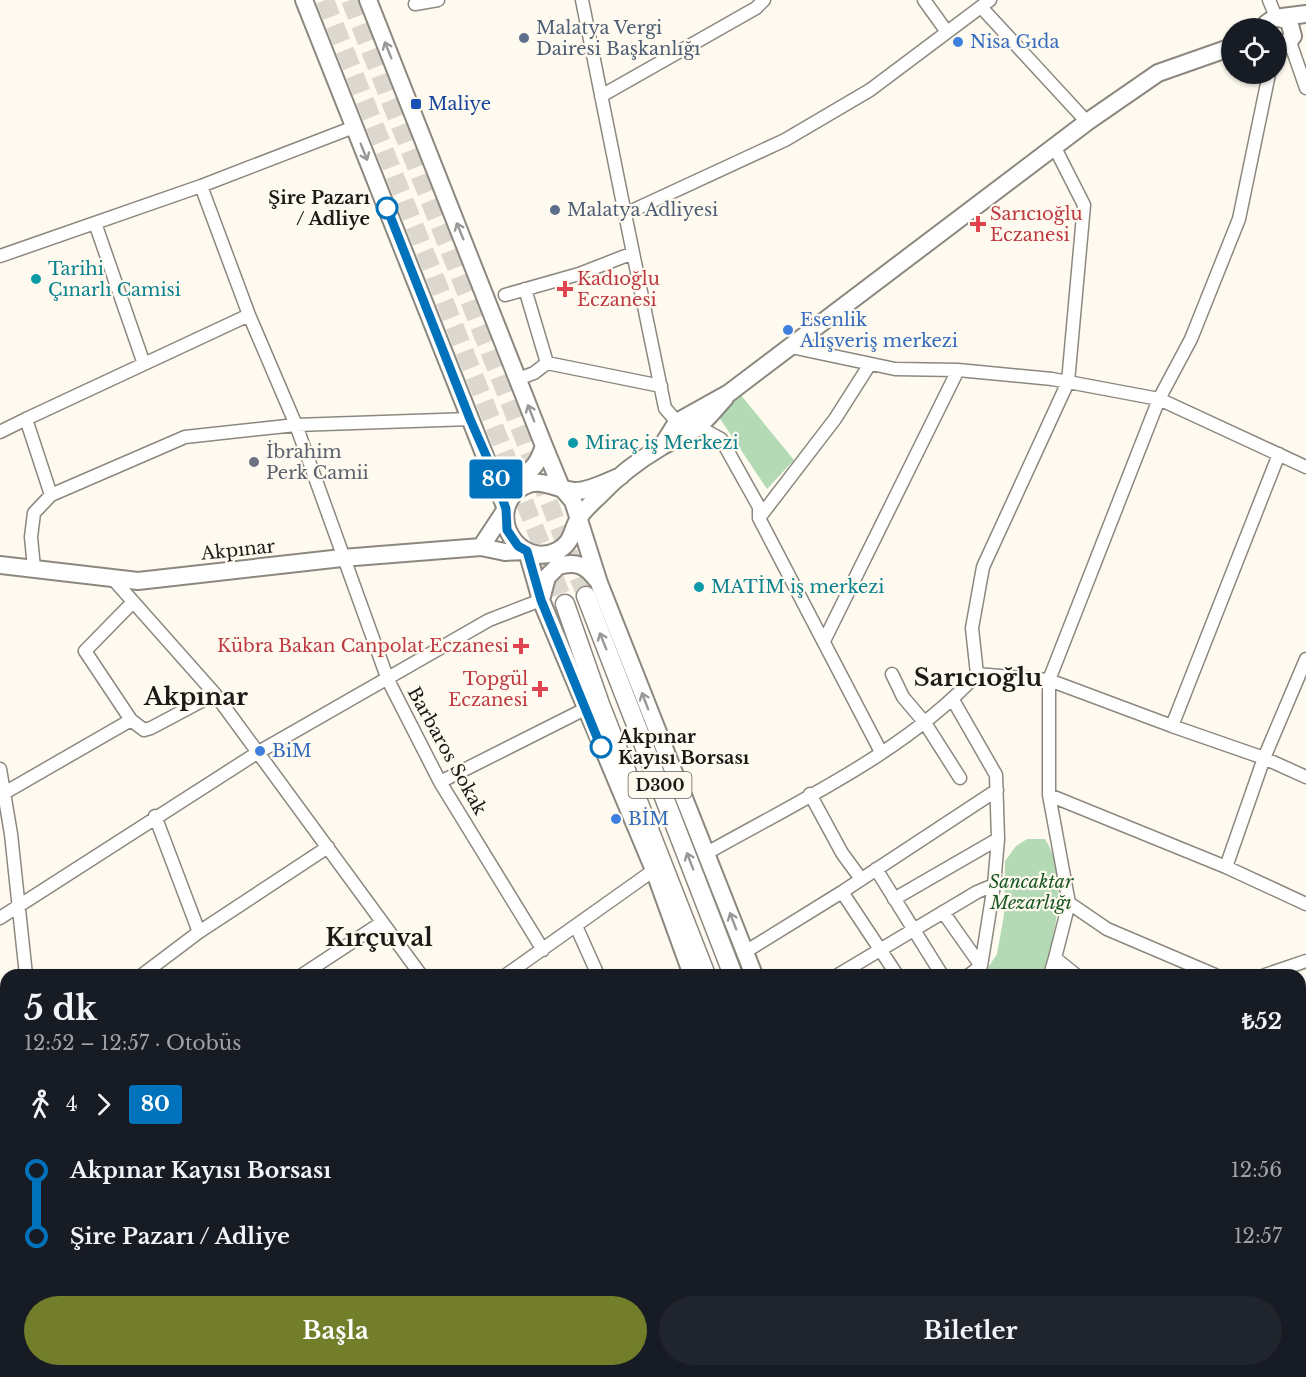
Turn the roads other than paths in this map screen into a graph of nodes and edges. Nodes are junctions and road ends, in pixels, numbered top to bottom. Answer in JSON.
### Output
{"nodes":[{"id":1,"x":304,"y":0,"type":"edge"},
{"id":2,"x":368,"y":0,"type":"edge"},
{"id":3,"x":438,"y":0,"type":"edge"},
{"id":4,"x":582,"y":0,"type":"edge"},
{"id":5,"x":764,"y":0,"type":"edge"},
{"id":6,"x":924,"y":0,"type":"edge"},
{"id":7,"x":1269,"y":0,"type":"edge"},
{"id":8,"x":415,"y":4,"type":"dead end"},
{"id":9,"x":986,"y":4,"type":"edge"},
{"id":10,"x":1306,"y":14,"type":"edge"},
{"id":11,"x":1273,"y":18,"type":"edge"},
{"id":12,"x":1287,"y":18,"type":"edge"},
{"id":13,"x":1287,"y":24,"type":"edge"},
{"id":14,"x":947,"y":32,"type":"junction"},
{"id":15,"x":1291,"y":39,"type":"edge"},
{"id":16,"x":1221,"y":51,"type":"edge"},
{"id":17,"x":1267,"y":84,"type":"edge"},
{"id":18,"x":1306,"y":88,"type":"edge"},
{"id":19,"x":601,"y":96,"type":"junction"},
{"id":20,"x":1087,"y":122,"type":"junction"},
{"id":21,"x":354,"y":127,"type":"junction"},
{"id":22,"x":1054,"y":146,"type":"junction"},
{"id":23,"x":201,"y":186,"type":"junction"},
{"id":24,"x":625,"y":214,"type":"junction"},
{"id":25,"x":95,"y":223,"type":"junction"},
{"id":26,"x":633,"y":253,"type":"junction"},
{"id":27,"x":0,"y":256,"type":"edge"},
{"id":28,"x":525,"y":290,"type":"junction"},
{"id":29,"x":505,"y":295,"type":"dead end"},
{"id":30,"x":249,"y":315,"type":"junction"},
{"id":31,"x":791,"y":347,"type":"junction"},
{"id":32,"x":547,"y":363,"type":"junction"},
{"id":33,"x":144,"y":364,"type":"junction"},
{"id":34,"x":870,"y":364,"type":"junction"},
{"id":35,"x":958,"y":370,"type":"junction"},
{"id":36,"x":519,"y":379,"type":"junction"},
{"id":37,"x":1068,"y":382,"type":"junction"},
{"id":38,"x":661,"y":386,"type":"junction"},
{"id":39,"x":729,"y":393,"type":"junction"},
{"id":40,"x":1159,"y":399,"type":"junction"},
{"id":41,"x":26,"y":419,"type":"junction"},
{"id":42,"x":470,"y":419,"type":"junction"},
{"id":43,"x":677,"y":422,"type":"junction"},
{"id":44,"x":296,"y":425,"type":"junction"},
{"id":45,"x":699,"y":427,"type":"junction"},
{"id":46,"x":0,"y":432,"type":"edge"},
{"id":47,"x":544,"y":446,"type":"junction"},
{"id":48,"x":662,"y":446,"type":"junction"},
{"id":49,"x":1279,"y":454,"type":"junction"},
{"id":50,"x":1306,"y":467,"type":"edge"},
{"id":51,"x":492,"y":469,"type":"junction"},
{"id":52,"x":621,"y":476,"type":"junction"},
{"id":53,"x":561,"y":487,"type":"junction"},
{"id":54,"x":51,"y":495,"type":"junction"},
{"id":55,"x":506,"y":509,"type":"junction"},
{"id":56,"x":759,"y":518,"type":"junction"},
{"id":57,"x":578,"y":519,"type":"junction"},
{"id":58,"x":481,"y":547,"type":"junction"},
{"id":59,"x":527,"y":551,"type":"junction"},
{"id":60,"x":342,"y":558,"type":"junction"},
{"id":61,"x":0,"y":565,"type":"edge"},
{"id":62,"x":34,"y":568,"type":"junction"},
{"id":63,"x":113,"y":579,"type":"junction"},
{"id":64,"x":599,"y":583,"type":"junction"},
{"id":65,"x":586,"y":596,"type":"tunnel mouth"},
{"id":66,"x":541,"y":600,"type":"junction"},
{"id":67,"x":132,"y":602,"type":"junction"},
{"id":68,"x":565,"y":604,"type":"tunnel mouth"},
{"id":69,"x":824,"y":641,"type":"junction"},
{"id":70,"x":1306,"y":659,"type":"edge"},
{"id":71,"x":892,"y":674,"type":"dead end"},
{"id":72,"x":976,"y":674,"type":"junction"},
{"id":73,"x":388,"y":680,"type":"junction"},
{"id":74,"x":1049,"y":680,"type":"junction"},
{"id":75,"x":215,"y":694,"type":"junction"},
{"id":76,"x":953,"y":700,"type":"junction"},
{"id":77,"x":585,"y":709,"type":"junction"},
{"id":78,"x":132,"y":720,"type":"junction"},
{"id":79,"x":925,"y":723,"type":"junction"},
{"id":80,"x":1172,"y":726,"type":"junction"},
{"id":81,"x":881,"y":752,"type":"junction"},
{"id":82,"x":257,"y":753,"type":"junction"},
{"id":83,"x":1264,"y":758,"type":"junction"},
{"id":84,"x":0,"y":769,"type":"edge"},
{"id":85,"x":1306,"y":777,"type":"edge"},
{"id":86,"x":960,"y":778,"type":"dead end"},
{"id":87,"x":440,"y":782,"type":"junction"},
{"id":88,"x":997,"y":790,"type":"junction"},
{"id":89,"x":6,"y":792,"type":"junction"},
{"id":90,"x":810,"y":794,"type":"junction"},
{"id":91,"x":1049,"y":795,"type":"junction"},
{"id":92,"x":155,"y":816,"type":"junction"},
{"id":93,"x":6,"y":837,"type":"edge"},
{"id":94,"x":998,"y":838,"type":"junction"},
{"id":95,"x":328,"y":847,"type":"junction"},
{"id":96,"x":707,"y":854,"type":"junction"},
{"id":97,"x":1226,"y":867,"type":"junction"},
{"id":98,"x":876,"y":869,"type":"junction"},
{"id":99,"x":654,"y":870,"type":"junction"},
{"id":100,"x":861,"y":879,"type":"junction"},
{"id":101,"x":994,"y":885,"type":"junction"},
{"id":102,"x":842,"y":892,"type":"junction"},
{"id":103,"x":894,"y":899,"type":"junction"},
{"id":104,"x":1069,"y":903,"type":"junction"},
{"id":105,"x":1306,"y":904,"type":"edge"},
{"id":106,"x":19,"y":907,"type":"junction"},
{"id":107,"x":943,"y":912,"type":"junction"},
{"id":108,"x":0,"y":918,"type":"edge"},
{"id":109,"x":381,"y":923,"type":"junction"},
{"id":110,"x":576,"y":926,"type":"junction"},
{"id":111,"x":913,"y":930,"type":"junction"},
{"id":112,"x":199,"y":932,"type":"junction"},
{"id":113,"x":543,"y":950,"type":"junction"},
{"id":114,"x":880,"y":950,"type":"junction"},
{"id":115,"x":745,"y":952,"type":"junction"},
{"id":116,"x":1055,"y":958,"type":"junction"},
{"id":117,"x":1306,"y":961,"type":"edge"},
{"id":118,"x":981,"y":966,"type":"junction"},
{"id":119,"x":25,"y":969,"type":"edge"},
{"id":120,"x":150,"y":969,"type":"edge"},
{"id":121,"x":311,"y":969,"type":"edge"},
{"id":122,"x":416,"y":969,"type":"edge"},
{"id":123,"x":515,"y":969,"type":"edge"},
{"id":124,"x":595,"y":969,"type":"edge"},
{"id":125,"x":690,"y":969,"type":"edge"},
{"id":126,"x":704,"y":969,"type":"edge"},
{"id":127,"x":731,"y":969,"type":"edge"},
{"id":128,"x":752,"y":969,"type":"edge"},
{"id":129,"x":848,"y":969,"type":"edge"},
{"id":130,"x":893,"y":969,"type":"edge"},
{"id":131,"x":938,"y":969,"type":"edge"},
{"id":132,"x":977,"y":969,"type":"edge"},
{"id":133,"x":1052,"y":969,"type":"edge"},
{"id":134,"x":1069,"y":969,"type":"edge"},
{"id":135,"x":1201,"y":969,"type":"edge"},
{"id":136,"x":1283,"y":969,"type":"edge"}],
"edges":[{"from":1,"to":21,"type":"main road"},
{"from":36,"to":2,"type":"main road","one_way":true},
{"from":3,"to":8,"type":"street"},
{"from":4,"to":19,"type":"street"},
{"from":5,"to":19,"type":"street"},
{"from":6,"to":14,"type":"street"},
{"from":7,"to":11,"type":"street"},
{"from":9,"to":14,"type":"street"},
{"from":9,"to":20,"type":"street"},
{"from":10,"to":12,"type":"main road"},
{"from":13,"to":15,"type":"main road"},
{"from":14,"to":24,"type":"street"},
{"from":15,"to":18,"type":"street"},
{"from":16,"to":20,"type":"main road"},
{"from":17,"to":40,"type":"street"},
{"from":19,"to":24,"type":"street"},
{"from":20,"to":22,"type":"main road"},
{"from":21,"to":23,"type":"street"},
{"from":21,"to":42,"type":"main road","one_way":true},
{"from":22,"to":31,"type":"main road"},
{"from":22,"to":37,"type":"street"},
{"from":23,"to":25,"type":"street"},
{"from":23,"to":30,"type":"street","name":"Barbaros Sokak"},
{"from":24,"to":26,"type":"street"},
{"from":25,"to":27,"type":"street"},
{"from":25,"to":33,"type":"street"},
{"from":26,"to":28,"type":"street"},
{"from":26,"to":38,"type":"street"},
{"from":28,"to":29,"type":"street"},
{"from":28,"to":32,"type":"street"},
{"from":30,"to":33,"type":"street"},
{"from":30,"to":44,"type":"street","name":"Barbaros Sokak"},
{"from":31,"to":34,"type":"street"},
{"from":31,"to":39,"type":"main road"},
{"from":32,"to":36,"type":"street"},
{"from":32,"to":38,"type":"street"},
{"from":33,"to":41,"type":"street"},
{"from":34,"to":35,"type":"street"},
{"from":34,"to":56,"type":"street"},
{"from":35,"to":37,"type":"street"},
{"from":35,"to":69,"type":"street"},
{"from":47,"to":36,"type":"main road","one_way":true},
{"from":37,"to":40,"type":"street"},
{"from":37,"to":72,"type":"street"},
{"from":38,"to":43,"type":"street"},
{"from":39,"to":43,"type":"main road"},
{"from":39,"to":45,"type":"main road"},
{"from":40,"to":49,"type":"street"},
{"from":40,"to":74,"type":"street"},
{"from":41,"to":46,"type":"street"},
{"from":41,"to":54,"type":"street"},
{"from":42,"to":44,"type":"street"},
{"from":42,"to":51,"type":"main road"},
{"from":43,"to":45,"type":"street"},
{"from":43,"to":48,"type":"main road"},
{"from":44,"to":54,"type":"street"},
{"from":44,"to":60,"type":"street","name":"Barbaros Sokak"},
{"from":45,"to":48,"type":"main road"},
{"from":45,"to":56,"type":"street"},
{"from":47,"to":51,"type":"main road"},
{"from":47,"to":53,"type":"main road"},
{"from":48,"to":52,"type":"main road"},
{"from":49,"to":50,"type":"street"},
{"from":49,"to":80,"type":"street"},
{"from":51,"to":55,"type":"main road"},
{"from":52,"to":53,"type":"main road"},
{"from":52,"to":57,"type":"main road"},
{"from":53,"to":55,"type":"main road"},
{"from":53,"to":57,"type":"main road"},
{"from":54,"to":62,"type":"street"},
{"from":55,"to":58,"type":"main road"},
{"from":55,"to":59,"type":"main road"},
{"from":56,"to":69,"type":"street"},
{"from":57,"to":59,"type":"main road"},
{"from":57,"to":64,"type":"main road"},
{"from":58,"to":59,"type":"main road","name":"Akpınar"},
{"from":58,"to":60,"type":"main road","name":"Akpınar"},
{"from":59,"to":66,"type":"main road"},
{"from":60,"to":63,"type":"main road","name":"Akpınar"},
{"from":60,"to":73,"type":"street","name":"Barbaros Sokak"},
{"from":61,"to":62,"type":"main road","name":"Akpınar"},
{"from":62,"to":63,"type":"main road","name":"Akpınar"},
{"from":63,"to":67,"type":"street"},
{"from":64,"to":66,"type":"main road"},
{"from":96,"to":64,"type":"main road","one_way":true},
{"from":127,"to":65,"type":"highway","number":"D300","one_way":true},
{"from":66,"to":73,"type":"street"},
{"from":66,"to":77,"type":"main road"},
{"from":67,"to":75,"type":"street"},
{"from":67,"to":78,"type":"street"},
{"from":68,"to":126,"type":"highway","number":"D300"},
{"from":69,"to":81,"type":"street"},
{"from":70,"to":83,"type":"street"},
{"from":71,"to":79,"type":"street"},
{"from":72,"to":74,"type":"street"},
{"from":72,"to":76,"type":"street"},
{"from":73,"to":82,"type":"street"},
{"from":73,"to":87,"type":"street","name":"Barbaros Sokak"},
{"from":74,"to":80,"type":"street"},
{"from":74,"to":91,"type":"street"},
{"from":75,"to":78,"type":"street"},
{"from":75,"to":82,"type":"street"},
{"from":76,"to":79,"type":"street"},
{"from":76,"to":88,"type":"street"},
{"from":77,"to":87,"type":"street"},
{"from":77,"to":99,"type":"main road"},
{"from":78,"to":89,"type":"street"},
{"from":79,"to":81,"type":"street"},
{"from":79,"to":86,"type":"street"},
{"from":80,"to":83,"type":"street"},
{"from":81,"to":90,"type":"street"},
{"from":82,"to":92,"type":"street"},
{"from":82,"to":95,"type":"street"},
{"from":83,"to":85,"type":"street"},
{"from":83,"to":97,"type":"street"},
{"from":84,"to":89,"type":"street"},
{"from":87,"to":113,"type":"street","name":"Barbaros Sokak"},
{"from":88,"to":94,"type":"street"},
{"from":88,"to":98,"type":"street"},
{"from":89,"to":93,"type":"street"},
{"from":90,"to":96,"type":"street"},
{"from":90,"to":100,"type":"street"},
{"from":91,"to":97,"type":"street"},
{"from":91,"to":104,"type":"street"},
{"from":92,"to":106,"type":"street"},
{"from":92,"to":112,"type":"street"},
{"from":93,"to":106,"type":"street"},
{"from":94,"to":101,"type":"street"},
{"from":94,"to":103,"type":"street"},
{"from":95,"to":109,"type":"street"},
{"from":95,"to":112,"type":"street"},
{"from":115,"to":96,"type":"main road","one_way":true},
{"from":97,"to":105,"type":"street"},
{"from":98,"to":100,"type":"street"},
{"from":98,"to":103,"type":"street"},
{"from":99,"to":110,"type":"street"},
{"from":99,"to":125,"type":"main road"},
{"from":100,"to":102,"type":"street"},
{"from":101,"to":107,"type":"street"},
{"from":101,"to":118,"type":"street"},
{"from":102,"to":114,"type":"street"},
{"from":102,"to":115,"type":"street"},
{"from":103,"to":111,"type":"street"},
{"from":104,"to":116,"type":"street"},
{"from":104,"to":135,"type":"street"},
{"from":106,"to":108,"type":"street"},
{"from":106,"to":119,"type":"street"},
{"from":107,"to":111,"type":"street"},
{"from":107,"to":118,"type":"street"},
{"from":109,"to":121,"type":"street"},
{"from":109,"to":122,"type":"street"},
{"from":110,"to":113,"type":"street"},
{"from":110,"to":124,"type":"street"},
{"from":111,"to":114,"type":"street"},
{"from":111,"to":131,"type":"street"},
{"from":112,"to":120,"type":"street"},
{"from":113,"to":123,"type":"street"},
{"from":114,"to":129,"type":"street"},
{"from":114,"to":130,"type":"street"},
{"from":115,"to":128,"type":"main road"},
{"from":116,"to":133,"type":"street"},
{"from":116,"to":134,"type":"street"},
{"from":117,"to":136,"type":"street"},
{"from":118,"to":132,"type":"street"}]}
